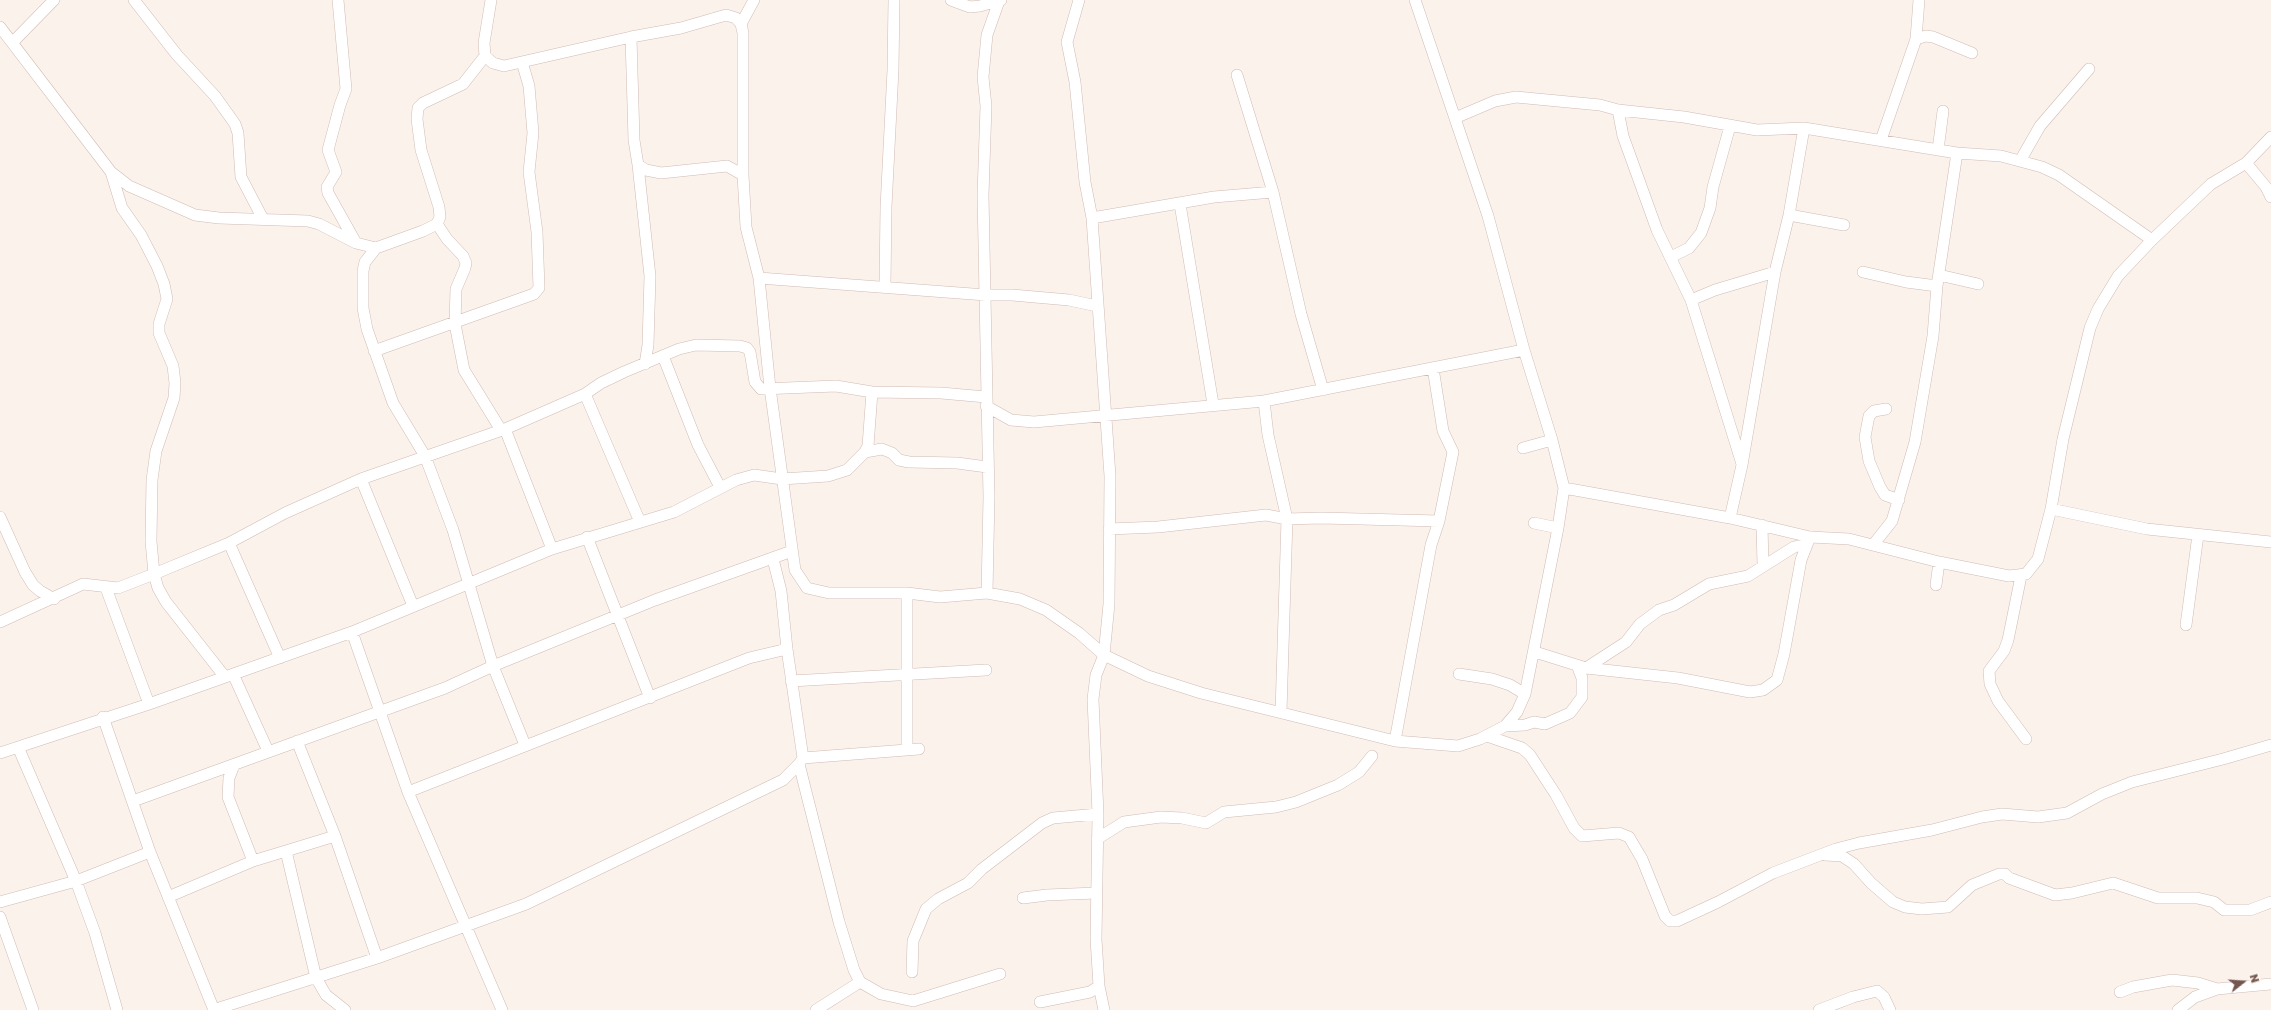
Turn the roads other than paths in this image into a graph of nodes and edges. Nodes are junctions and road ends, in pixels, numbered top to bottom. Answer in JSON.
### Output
{"nodes":[{"id":1,"x":54,"y":0,"type":"edge"},
{"id":2,"x":134,"y":0,"type":"edge"},
{"id":3,"x":338,"y":0,"type":"edge"},
{"id":4,"x":491,"y":0,"type":"edge"},
{"id":5,"x":754,"y":0,"type":"edge"},
{"id":6,"x":894,"y":0,"type":"edge"},
{"id":7,"x":951,"y":0,"type":"edge"},
{"id":8,"x":1000,"y":0,"type":"edge"},
{"id":9,"x":1078,"y":0,"type":"edge"},
{"id":10,"x":1415,"y":0,"type":"edge"},
{"id":11,"x":1919,"y":0,"type":"edge"},
{"id":12,"x":741,"y":24,"type":"junction"},
{"id":13,"x":5,"y":36,"type":"edge"},
{"id":14,"x":631,"y":37,"type":"junction"},
{"id":15,"x":1916,"y":39,"type":"junction"},
{"id":16,"x":1972,"y":53,"type":"dead end"},
{"id":17,"x":486,"y":56,"type":"junction"},
{"id":18,"x":522,"y":62,"type":"junction"},
{"id":19,"x":2089,"y":69,"type":"dead end"},
{"id":20,"x":1237,"y":75,"type":"dead end"},
{"id":21,"x":1618,"y":110,"type":"junction"},
{"id":22,"x":1943,"y":111,"type":"dead end"},
{"id":23,"x":1455,"y":118,"type":"junction"},
{"id":24,"x":1730,"y":126,"type":"junction"},
{"id":25,"x":1804,"y":128,"type":"junction"},
{"id":26,"x":2271,"y":137,"type":"edge"},
{"id":27,"x":1881,"y":140,"type":"junction"},
{"id":28,"x":1938,"y":150,"type":"junction"},
{"id":29,"x":1957,"y":152,"type":"junction"},
{"id":30,"x":2020,"y":161,"type":"junction"},
{"id":31,"x":2246,"y":163,"type":"junction"},
{"id":32,"x":638,"y":165,"type":"junction"},
{"id":33,"x":112,"y":172,"type":"junction"},
{"id":34,"x":743,"y":175,"type":"junction"},
{"id":35,"x":1273,"y":192,"type":"junction"},
{"id":36,"x":2271,"y":197,"type":"edge"},
{"id":37,"x":1180,"y":204,"type":"junction"},
{"id":38,"x":1789,"y":215,"type":"junction"},
{"id":39,"x":1092,"y":218,"type":"junction"},
{"id":40,"x":263,"y":219,"type":"junction"},
{"id":41,"x":437,"y":224,"type":"junction"},
{"id":42,"x":1844,"y":225,"type":"dead end"},
{"id":43,"x":2152,"y":240,"type":"junction"},
{"id":44,"x":356,"y":243,"type":"junction"},
{"id":45,"x":376,"y":248,"type":"junction"},
{"id":46,"x":1671,"y":258,"type":"junction"},
{"id":47,"x":1774,"y":272,"type":"junction"},
{"id":48,"x":1863,"y":272,"type":"dead end"},
{"id":49,"x":760,"y":278,"type":"junction"},
{"id":50,"x":1938,"y":281,"type":"junction"},
{"id":51,"x":1978,"y":284,"type":"dead end"},
{"id":52,"x":885,"y":286,"type":"junction"},
{"id":53,"x":986,"y":295,"type":"junction"},
{"id":54,"x":1691,"y":300,"type":"junction"},
{"id":55,"x":1097,"y":306,"type":"junction"},
{"id":56,"x":455,"y":324,"type":"junction"},
{"id":57,"x":1524,"y":350,"type":"junction"},
{"id":58,"x":374,"y":351,"type":"junction"},
{"id":59,"x":663,"y":356,"type":"junction"},
{"id":60,"x":645,"y":364,"type":"junction"},
{"id":61,"x":1433,"y":368,"type":"junction"},
{"id":62,"x":770,"y":388,"type":"junction"},
{"id":63,"x":1322,"y":390,"type":"junction"},
{"id":64,"x":872,"y":392,"type":"junction"},
{"id":65,"x":584,"y":394,"type":"junction"},
{"id":66,"x":986,"y":401,"type":"junction"},
{"id":67,"x":1264,"y":401,"type":"junction"},
{"id":68,"x":1213,"y":404,"type":"junction"},
{"id":69,"x":1886,"y":409,"type":"dead end"},
{"id":70,"x":1106,"y":417,"type":"junction"},
{"id":71,"x":503,"y":430,"type":"junction"},
{"id":72,"x":1552,"y":440,"type":"junction"},
{"id":73,"x":1523,"y":448,"type":"dead end"},
{"id":74,"x":865,"y":452,"type":"junction"},
{"id":75,"x":425,"y":456,"type":"junction"},
{"id":76,"x":1742,"y":465,"type":"junction"},
{"id":77,"x":987,"y":467,"type":"junction"},
{"id":78,"x":361,"y":479,"type":"junction"},
{"id":79,"x":782,"y":479,"type":"junction"},
{"id":80,"x":720,"y":487,"type":"junction"},
{"id":81,"x":1564,"y":488,"type":"junction"},
{"id":82,"x":1899,"y":500,"type":"junction"},
{"id":83,"x":2051,"y":509,"type":"junction"},
{"id":84,"x":0,"y":517,"type":"edge"},
{"id":85,"x":1730,"y":518,"type":"junction"},
{"id":86,"x":1287,"y":519,"type":"junction"},
{"id":87,"x":1439,"y":521,"type":"junction"},
{"id":88,"x":640,"y":522,"type":"junction"},
{"id":89,"x":1534,"y":523,"type":"dead end"},
{"id":90,"x":1762,"y":525,"type":"junction"},
{"id":91,"x":1558,"y":528,"type":"junction"},
{"id":92,"x":1109,"y":529,"type":"junction"},
{"id":93,"x":2198,"y":535,"type":"junction"},
{"id":94,"x":587,"y":537,"type":"junction"},
{"id":95,"x":1809,"y":540,"type":"junction"},
{"id":96,"x":2271,"y":542,"type":"edge"},
{"id":97,"x":230,"y":543,"type":"junction"},
{"id":98,"x":1873,"y":545,"type":"junction"},
{"id":99,"x":552,"y":550,"type":"junction"},
{"id":100,"x":792,"y":550,"type":"junction"},
{"id":101,"x":773,"y":559,"type":"junction"},
{"id":102,"x":1939,"y":562,"type":"junction"},
{"id":103,"x":1763,"y":565,"type":"junction"},
{"id":104,"x":154,"y":574,"type":"junction"},
{"id":105,"x":2021,"y":576,"type":"junction"},
{"id":106,"x":470,"y":583,"type":"junction"},
{"id":107,"x":33,"y":585,"type":"junction"},
{"id":108,"x":1936,"y":585,"type":"dead end"},
{"id":109,"x":106,"y":588,"type":"junction"},
{"id":110,"x":907,"y":593,"type":"junction"},
{"id":111,"x":987,"y":593,"type":"junction"},
{"id":112,"x":54,"y":599,"type":"junction"},
{"id":113,"x":413,"y":606,"type":"junction"},
{"id":114,"x":31,"y":609,"type":"junction"},
{"id":115,"x":619,"y":615,"type":"junction"},
{"id":116,"x":0,"y":622,"type":"edge"},
{"id":117,"x":2186,"y":625,"type":"dead end"},
{"id":118,"x":352,"y":632,"type":"junction"},
{"id":119,"x":787,"y":649,"type":"junction"},
{"id":120,"x":1535,"y":652,"type":"junction"},
{"id":121,"x":1104,"y":655,"type":"junction"},
{"id":122,"x":280,"y":658,"type":"junction"},
{"id":123,"x":494,"y":666,"type":"junction"},
{"id":124,"x":1582,"y":666,"type":"junction"},
{"id":125,"x":986,"y":670,"type":"dead end"},
{"id":126,"x":908,"y":674,"type":"junction"},
{"id":127,"x":1459,"y":674,"type":"dead end"},
{"id":128,"x":229,"y":675,"type":"junction"},
{"id":129,"x":791,"y":681,"type":"junction"},
{"id":130,"x":1525,"y":694,"type":"junction"},
{"id":131,"x":650,"y":698,"type":"junction"},
{"id":132,"x":149,"y":704,"type":"junction"},
{"id":133,"x":381,"y":712,"type":"junction"},
{"id":134,"x":1281,"y":712,"type":"junction"},
{"id":135,"x":103,"y":717,"type":"junction"},
{"id":136,"x":1505,"y":726,"type":"junction"},
{"id":137,"x":1487,"y":736,"type":"junction"},
{"id":138,"x":2026,"y":739,"type":"dead end"},
{"id":139,"x":297,"y":740,"type":"junction"},
{"id":140,"x":1394,"y":741,"type":"junction"},
{"id":141,"x":525,"y":745,"type":"junction"},
{"id":142,"x":2271,"y":745,"type":"edge"},
{"id":143,"x":18,"y":747,"type":"junction"},
{"id":144,"x":907,"y":749,"type":"junction"},
{"id":145,"x":919,"y":749,"type":"dead end"},
{"id":146,"x":268,"y":751,"type":"junction"},
{"id":147,"x":0,"y":753,"type":"edge"},
{"id":148,"x":1372,"y":756,"type":"dead end"},
{"id":149,"x":801,"y":761,"type":"junction"},
{"id":150,"x":234,"y":765,"type":"junction"},
{"id":151,"x":408,"y":792,"type":"junction"},
{"id":152,"x":133,"y":800,"type":"junction"},
{"id":153,"x":1098,"y":814,"type":"junction"},
{"id":154,"x":336,"y":836,"type":"junction"},
{"id":155,"x":1097,"y":840,"type":"junction"},
{"id":156,"x":286,"y":851,"type":"junction"},
{"id":157,"x":150,"y":852,"type":"junction"},
{"id":158,"x":1819,"y":855,"type":"junction"},
{"id":159,"x":253,"y":861,"type":"junction"},
{"id":160,"x":76,"y":881,"type":"junction"},
{"id":161,"x":1096,"y":893,"type":"junction"},
{"id":162,"x":168,"y":896,"type":"junction"},
{"id":163,"x":1022,"y":898,"type":"dead end"},
{"id":164,"x":0,"y":902,"type":"edge"},
{"id":165,"x":2271,"y":902,"type":"edge"},
{"id":166,"x":0,"y":917,"type":"edge"},
{"id":167,"x":465,"y":925,"type":"junction"},
{"id":168,"x":377,"y":958,"type":"junction"},
{"id":169,"x":912,"y":972,"type":"dead end"},
{"id":170,"x":1000,"y":974,"type":"dead end"},
{"id":171,"x":316,"y":978,"type":"junction"},
{"id":172,"x":860,"y":982,"type":"junction"},
{"id":173,"x":2271,"y":984,"type":"edge"},
{"id":174,"x":1099,"y":986,"type":"junction"},
{"id":175,"x":2217,"y":989,"type":"junction"},
{"id":176,"x":2120,"y":992,"type":"dead end"},
{"id":177,"x":1040,"y":1002,"type":"dead end"},
{"id":178,"x":33,"y":1010,"type":"edge"},
{"id":179,"x":117,"y":1010,"type":"edge"},
{"id":180,"x":213,"y":1010,"type":"edge"},
{"id":181,"x":345,"y":1010,"type":"edge"},
{"id":182,"x":502,"y":1010,"type":"edge"},
{"id":183,"x":816,"y":1010,"type":"edge"},
{"id":184,"x":1104,"y":1010,"type":"edge"},
{"id":185,"x":1819,"y":1010,"type":"edge"},
{"id":186,"x":1890,"y":1010,"type":"edge"},
{"id":187,"x":2178,"y":1010,"type":"edge"}],
"edges":[{"from":1,"to":13,"type":"street"},
{"from":2,"to":40,"type":"street"},
{"from":3,"to":44,"type":"street"},
{"from":4,"to":17,"type":"street"},
{"from":5,"to":12,"type":"street"},
{"from":6,"to":52,"type":"street"},
{"from":7,"to":8,"type":"street"},
{"from":8,"to":53,"type":"street"},
{"from":9,"to":39,"type":"street"},
{"from":10,"to":23,"type":"street"},
{"from":11,"to":15,"type":"street"},
{"from":12,"to":14,"type":"street"},
{"from":12,"to":34,"type":"street"},
{"from":13,"to":33,"type":"street"},
{"from":14,"to":18,"type":"street"},
{"from":14,"to":32,"type":"street"},
{"from":15,"to":16,"type":"street"},
{"from":15,"to":27,"type":"street"},
{"from":17,"to":18,"type":"street"},
{"from":17,"to":41,"type":"street"},
{"from":18,"to":56,"type":"street"},
{"from":19,"to":30,"type":"street"},
{"from":20,"to":35,"type":"street"},
{"from":21,"to":23,"type":"street"},
{"from":21,"to":24,"type":"street"},
{"from":21,"to":46,"type":"street"},
{"from":22,"to":28,"type":"street"},
{"from":23,"to":57,"type":"street"},
{"from":24,"to":25,"type":"street"},
{"from":24,"to":46,"type":"street"},
{"from":25,"to":27,"type":"street"},
{"from":25,"to":38,"type":"street"},
{"from":26,"to":31,"type":"street"},
{"from":27,"to":28,"type":"street"},
{"from":28,"to":29,"type":"street"},
{"from":29,"to":30,"type":"street"},
{"from":29,"to":50,"type":"street"},
{"from":30,"to":43,"type":"street"},
{"from":31,"to":36,"type":"street"},
{"from":31,"to":43,"type":"street"},
{"from":32,"to":34,"type":"street"},
{"from":32,"to":60,"type":"street"},
{"from":33,"to":40,"type":"street"},
{"from":33,"to":104,"type":"street"},
{"from":34,"to":49,"type":"street"},
{"from":35,"to":37,"type":"street"},
{"from":35,"to":63,"type":"street"},
{"from":37,"to":39,"type":"street"},
{"from":37,"to":68,"type":"street"},
{"from":38,"to":42,"type":"street"},
{"from":38,"to":47,"type":"street"},
{"from":39,"to":55,"type":"street"},
{"from":40,"to":44,"type":"street"},
{"from":41,"to":45,"type":"street"},
{"from":41,"to":56,"type":"street"},
{"from":43,"to":83,"type":"street"},
{"from":44,"to":45,"type":"street"},
{"from":45,"to":58,"type":"street"},
{"from":46,"to":54,"type":"street"},
{"from":47,"to":54,"type":"street"},
{"from":47,"to":76,"type":"street"},
{"from":48,"to":50,"type":"street"},
{"from":49,"to":52,"type":"street"},
{"from":49,"to":62,"type":"street"},
{"from":50,"to":51,"type":"street"},
{"from":50,"to":82,"type":"street"},
{"from":52,"to":53,"type":"street"},
{"from":53,"to":55,"type":"street"},
{"from":53,"to":66,"type":"street"},
{"from":54,"to":76,"type":"street"},
{"from":55,"to":70,"type":"street"},
{"from":56,"to":58,"type":"street"},
{"from":56,"to":71,"type":"street"},
{"from":57,"to":61,"type":"street"},
{"from":57,"to":72,"type":"street"},
{"from":58,"to":75,"type":"street"},
{"from":59,"to":60,"type":"street"},
{"from":59,"to":62,"type":"street"},
{"from":59,"to":80,"type":"street"},
{"from":60,"to":65,"type":"street"},
{"from":61,"to":63,"type":"street"},
{"from":61,"to":87,"type":"street"},
{"from":62,"to":64,"type":"street"},
{"from":62,"to":79,"type":"street"},
{"from":63,"to":67,"type":"street"},
{"from":64,"to":66,"type":"street"},
{"from":64,"to":74,"type":"street"},
{"from":65,"to":71,"type":"street"},
{"from":65,"to":88,"type":"street"},
{"from":66,"to":70,"type":"street"},
{"from":66,"to":77,"type":"street"},
{"from":67,"to":68,"type":"street"},
{"from":67,"to":86,"type":"street"},
{"from":68,"to":70,"type":"street"},
{"from":69,"to":82,"type":"street"},
{"from":70,"to":92,"type":"street"},
{"from":71,"to":75,"type":"street"},
{"from":71,"to":99,"type":"street"},
{"from":72,"to":73,"type":"street"},
{"from":72,"to":81,"type":"street"},
{"from":74,"to":77,"type":"street"},
{"from":74,"to":79,"type":"street"},
{"from":75,"to":78,"type":"street"},
{"from":75,"to":106,"type":"street"},
{"from":76,"to":85,"type":"street"},
{"from":77,"to":111,"type":"street"},
{"from":78,"to":97,"type":"street"},
{"from":78,"to":113,"type":"street"},
{"from":79,"to":80,"type":"street"},
{"from":79,"to":100,"type":"street"},
{"from":80,"to":88,"type":"street"},
{"from":81,"to":85,"type":"street"},
{"from":81,"to":91,"type":"street"},
{"from":82,"to":98,"type":"street"},
{"from":83,"to":93,"type":"street"},
{"from":83,"to":105,"type":"street"},
{"from":84,"to":107,"type":"street"},
{"from":85,"to":90,"type":"street"},
{"from":86,"to":87,"type":"street"},
{"from":86,"to":92,"type":"street"},
{"from":86,"to":134,"type":"street"},
{"from":87,"to":140,"type":"street"},
{"from":88,"to":94,"type":"street"},
{"from":89,"to":91,"type":"street"},
{"from":90,"to":95,"type":"street"},
{"from":90,"to":103,"type":"street"},
{"from":91,"to":120,"type":"street"},
{"from":92,"to":121,"type":"street"},
{"from":93,"to":96,"type":"street"},
{"from":93,"to":117,"type":"street"},
{"from":94,"to":99,"type":"street"},
{"from":94,"to":115,"type":"street"},
{"from":95,"to":98,"type":"street"},
{"from":95,"to":103,"type":"street"},
{"from":95,"to":124,"type":"street"},
{"from":97,"to":104,"type":"street"},
{"from":97,"to":122,"type":"street"},
{"from":98,"to":102,"type":"street"},
{"from":99,"to":106,"type":"street"},
{"from":100,"to":101,"type":"street"},
{"from":100,"to":110,"type":"street"},
{"from":101,"to":115,"type":"street"},
{"from":101,"to":119,"type":"street"},
{"from":102,"to":105,"type":"street"},
{"from":102,"to":108,"type":"street"},
{"from":103,"to":124,"type":"street"},
{"from":104,"to":109,"type":"street"},
{"from":104,"to":128,"type":"street"},
{"from":105,"to":138,"type":"street"},
{"from":106,"to":113,"type":"street"},
{"from":106,"to":123,"type":"street"},
{"from":107,"to":112,"type":"street"},
{"from":107,"to":114,"type":"street"},
{"from":109,"to":112,"type":"street"},
{"from":109,"to":132,"type":"street"},
{"from":110,"to":111,"type":"street"},
{"from":110,"to":126,"type":"street"},
{"from":111,"to":121,"type":"street"},
{"from":112,"to":114,"type":"street"},
{"from":113,"to":118,"type":"street"},
{"from":114,"to":116,"type":"street"},
{"from":115,"to":123,"type":"street"},
{"from":115,"to":131,"type":"street"},
{"from":118,"to":122,"type":"street"},
{"from":118,"to":133,"type":"street"},
{"from":119,"to":129,"type":"street"},
{"from":119,"to":131,"type":"street"},
{"from":120,"to":124,"type":"street"},
{"from":120,"to":130,"type":"street"},
{"from":121,"to":134,"type":"street"},
{"from":121,"to":153,"type":"street"},
{"from":122,"to":128,"type":"street"},
{"from":123,"to":133,"type":"street"},
{"from":123,"to":141,"type":"street"},
{"from":124,"to":136,"type":"street"},
{"from":125,"to":126,"type":"street"},
{"from":126,"to":129,"type":"street"},
{"from":126,"to":144,"type":"street"},
{"from":127,"to":130,"type":"street"},
{"from":128,"to":132,"type":"street"},
{"from":128,"to":146,"type":"street"},
{"from":129,"to":149,"type":"street"},
{"from":130,"to":136,"type":"street"},
{"from":131,"to":141,"type":"street"},
{"from":132,"to":135,"type":"street"},
{"from":133,"to":139,"type":"street"},
{"from":133,"to":151,"type":"street"},
{"from":134,"to":140,"type":"street"},
{"from":135,"to":143,"type":"street"},
{"from":135,"to":152,"type":"street"},
{"from":136,"to":137,"type":"street"},
{"from":137,"to":140,"type":"street"},
{"from":137,"to":158,"type":"street"},
{"from":139,"to":146,"type":"street"},
{"from":139,"to":154,"type":"street"},
{"from":141,"to":151,"type":"street"},
{"from":142,"to":158,"type":"street"},
{"from":143,"to":147,"type":"street"},
{"from":143,"to":160,"type":"street"},
{"from":144,"to":145,"type":"street"},
{"from":144,"to":149,"type":"street"},
{"from":146,"to":150,"type":"street"},
{"from":148,"to":155,"type":"street"},
{"from":149,"to":167,"type":"street"},
{"from":149,"to":172,"type":"street"},
{"from":150,"to":152,"type":"street"},
{"from":150,"to":159,"type":"street"},
{"from":151,"to":167,"type":"street"},
{"from":152,"to":157,"type":"street"},
{"from":153,"to":155,"type":"street"},
{"from":153,"to":169,"type":"street"},
{"from":154,"to":156,"type":"street"},
{"from":154,"to":168,"type":"street"},
{"from":155,"to":161,"type":"street"},
{"from":156,"to":159,"type":"street"},
{"from":156,"to":171,"type":"street"},
{"from":157,"to":160,"type":"street"},
{"from":157,"to":162,"type":"street"},
{"from":158,"to":165,"type":"street"},
{"from":159,"to":162,"type":"street"},
{"from":160,"to":164,"type":"street"},
{"from":160,"to":179,"type":"street"},
{"from":161,"to":163,"type":"street"},
{"from":161,"to":174,"type":"street"},
{"from":162,"to":180,"type":"street"},
{"from":166,"to":178,"type":"street"},
{"from":167,"to":168,"type":"street"},
{"from":167,"to":182,"type":"street"},
{"from":168,"to":171,"type":"street"},
{"from":170,"to":172,"type":"street"},
{"from":171,"to":180,"type":"street"},
{"from":171,"to":181,"type":"street"},
{"from":172,"to":183,"type":"street"},
{"from":173,"to":175,"type":"street"},
{"from":174,"to":177,"type":"street"},
{"from":174,"to":184,"type":"street"},
{"from":175,"to":176,"type":"street"},
{"from":175,"to":187,"type":"street"},
{"from":185,"to":186,"type":"street"}]}
